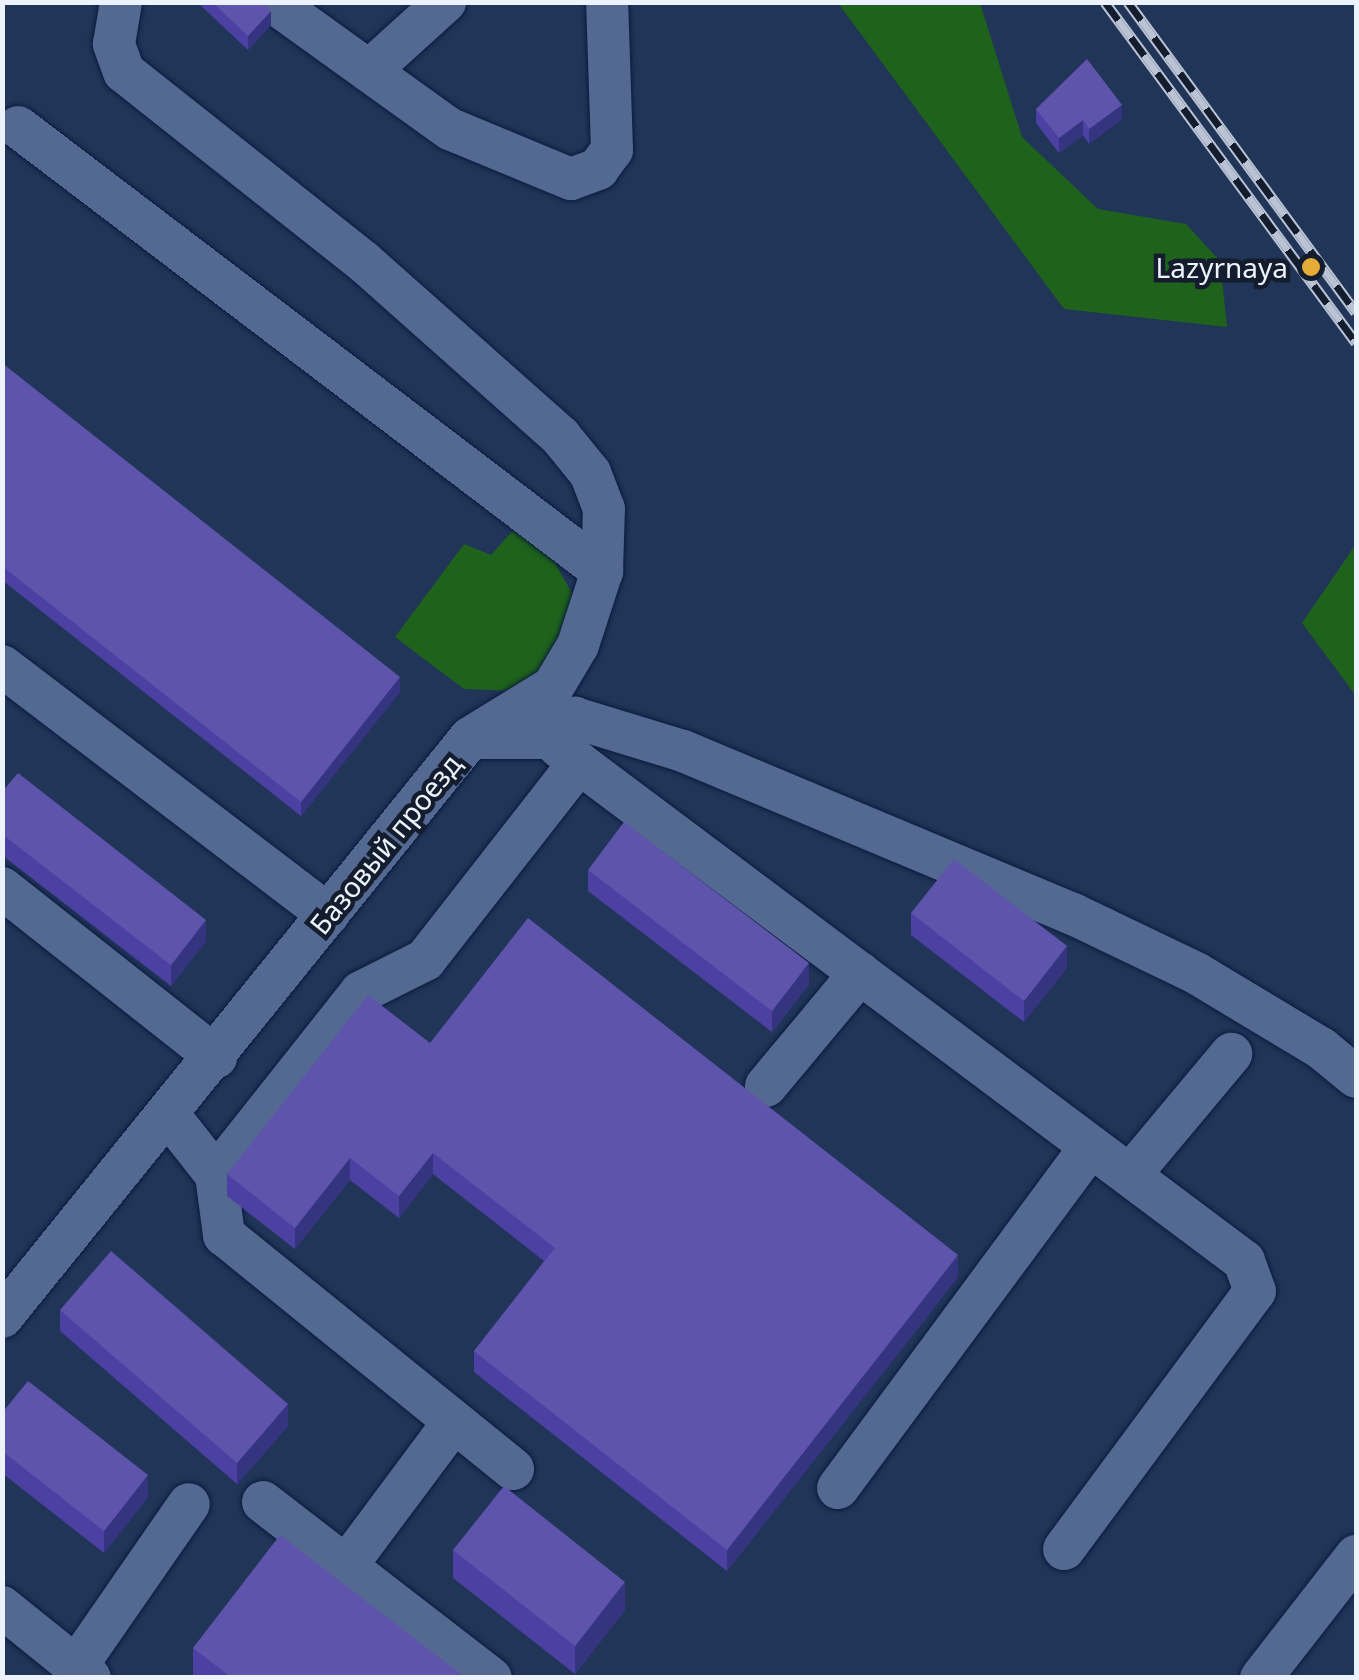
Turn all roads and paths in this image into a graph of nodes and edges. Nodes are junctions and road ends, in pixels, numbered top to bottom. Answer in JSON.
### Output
{"nodes":[{"id":1,"x":121,"y":2,"type":"edge"},
{"id":2,"x":272,"y":2,"type":"edge"},
{"id":3,"x":446,"y":2,"type":"edge"},
{"id":4,"x":607,"y":2,"type":"edge"},
{"id":5,"x":369,"y":72,"type":"junction"},
{"id":6,"x":18,"y":127,"type":"dead end"},
{"id":7,"x":602,"y":571,"type":"junction"},
{"id":8,"x":2,"y":666,"type":"edge"},
{"id":9,"x":470,"y":738,"type":"junction"},
{"id":10,"x":563,"y":751,"type":"junction"},
{"id":11,"x":2,"y":888,"type":"edge"},
{"id":12,"x":328,"y":914,"type":"junction"},
{"id":13,"x":860,"y":973,"type":"junction"},
{"id":14,"x":1231,"y":1054,"type":"dead end"},
{"id":15,"x":216,"y":1057,"type":"junction"},
{"id":16,"x":1356,"y":1077,"type":"edge"},
{"id":17,"x":766,"y":1086,"type":"dead end"},
{"id":18,"x":168,"y":1114,"type":"junction"},
{"id":19,"x":1092,"y":1146,"type":"junction"},
{"id":20,"x":216,"y":1175,"type":"junction"},
{"id":21,"x":1130,"y":1175,"type":"junction"},
{"id":22,"x":2,"y":1317,"type":"edge"},
{"id":23,"x":453,"y":1423,"type":"junction"},
{"id":24,"x":513,"y":1469,"type":"dead end"},
{"id":25,"x":838,"y":1488,"type":"dead end"},
{"id":26,"x":262,"y":1502,"type":"dead end"},
{"id":27,"x":190,"y":1504,"type":"dead end"},
{"id":28,"x":1064,"y":1549,"type":"dead end"},
{"id":29,"x":1356,"y":1556,"type":"edge"},
{"id":30,"x":346,"y":1566,"type":"junction"},
{"id":31,"x":2,"y":1607,"type":"edge"},
{"id":32,"x":83,"y":1672,"type":"edge"},
{"id":33,"x":492,"y":1678,"type":"edge"},
{"id":34,"x":1261,"y":1678,"type":"edge"}],
"edges":[{"from":1,"to":7,"type":"street","name":"Базовый проезд"},
{"from":2,"to":5,"type":"street"},
{"from":3,"to":5,"type":"street"},
{"from":4,"to":5,"type":"street"},
{"from":6,"to":7,"type":"street"},
{"from":7,"to":9,"type":"street","name":"Базовый проезд"},
{"from":8,"to":12,"type":"street"},
{"from":9,"to":10,"type":"street"},
{"from":9,"to":12,"type":"street","name":"Базовый проезд"},
{"from":10,"to":13,"type":"street"},
{"from":10,"to":16,"type":"street"},
{"from":10,"to":20,"type":"street"},
{"from":11,"to":15,"type":"street"},
{"from":12,"to":15,"type":"street","name":"Базовый проезд"},
{"from":13,"to":17,"type":"street"},
{"from":13,"to":19,"type":"street"},
{"from":14,"to":21,"type":"street"},
{"from":15,"to":18,"type":"street","name":"Базовый проезд"},
{"from":18,"to":20,"type":"street"},
{"from":18,"to":22,"type":"street","name":"Базовый проезд"},
{"from":19,"to":21,"type":"street"},
{"from":19,"to":25,"type":"street"},
{"from":20,"to":23,"type":"street"},
{"from":21,"to":28,"type":"street"},
{"from":23,"to":24,"type":"street"},
{"from":23,"to":30,"type":"street"},
{"from":26,"to":30,"type":"street"},
{"from":27,"to":32,"type":"street"},
{"from":29,"to":34,"type":"street"},
{"from":30,"to":33,"type":"street"},
{"from":31,"to":32,"type":"street"}]}
